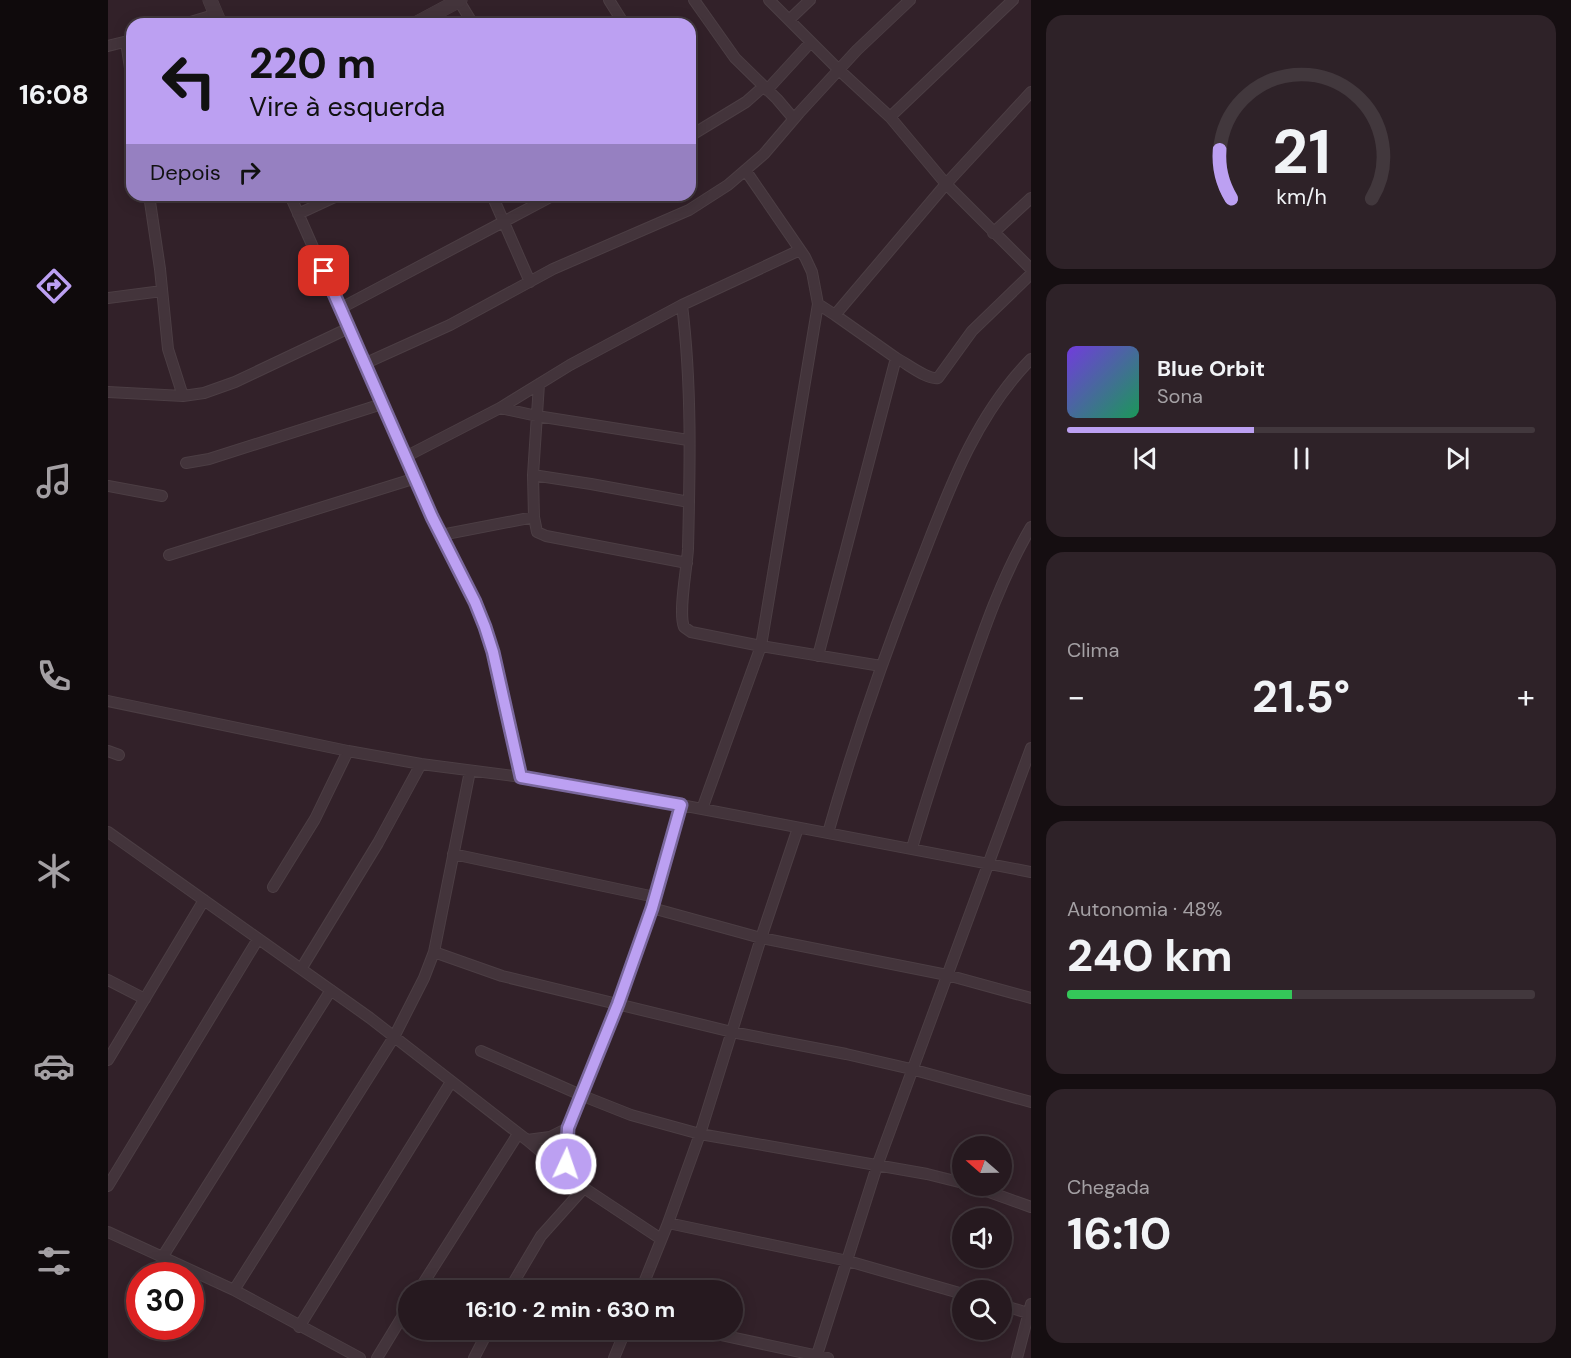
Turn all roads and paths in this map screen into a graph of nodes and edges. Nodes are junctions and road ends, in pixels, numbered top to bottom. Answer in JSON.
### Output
{"nodes":[{"id":1,"x":210,"y":0,"type":"edge"},
{"id":2,"x":460,"y":0,"type":"edge"},
{"id":3,"x":609,"y":0,"type":"edge"},
{"id":4,"x":694,"y":0,"type":"edge"},
{"id":5,"x":769,"y":0,"type":"edge"},
{"id":6,"x":810,"y":0,"type":"edge"},
{"id":7,"x":910,"y":0,"type":"edge"},
{"id":8,"x":1013,"y":0,"type":"edge"},
{"id":9,"x":219,"y":18,"type":"edge"},
{"id":10,"x":427,"y":18,"type":"edge"},
{"id":11,"x":470,"y":18,"type":"edge"},
{"id":12,"x":620,"y":18,"type":"edge"},
{"id":13,"x":789,"y":20,"type":"junction"},
{"id":14,"x":126,"y":42,"type":"edge"},
{"id":15,"x":811,"y":42,"type":"junction"},
{"id":16,"x":108,"y":46,"type":"edge"},
{"id":17,"x":839,"y":70,"type":"junction"},
{"id":18,"x":765,"y":88,"type":"junction"},
{"id":19,"x":1029,"y":98,"type":"edge"},
{"id":20,"x":890,"y":117,"type":"junction"},
{"id":21,"x":794,"y":119,"type":"junction"},
{"id":22,"x":696,"y":132,"type":"edge"},
{"id":23,"x":746,"y":171,"type":"junction"},
{"id":24,"x":946,"y":184,"type":"junction"},
{"id":25,"x":1031,"y":198,"type":"edge"},
{"id":26,"x":150,"y":201,"type":"edge"},
{"id":27,"x":293,"y":201,"type":"edge"},
{"id":28,"x":326,"y":201,"type":"edge"},
{"id":29,"x":495,"y":201,"type":"edge"},
{"id":30,"x":544,"y":201,"type":"edge"},
{"id":31,"x":298,"y":214,"type":"junction"},
{"id":32,"x":505,"y":222,"type":"junction"},
{"id":33,"x":993,"y":233,"type":"junction"},
{"id":34,"x":800,"y":250,"type":"junction"},
{"id":35,"x":1031,"y":272,"type":"edge"},
{"id":36,"x":530,"y":282,"type":"junction"},
{"id":37,"x":162,"y":291,"type":"junction"},
{"id":38,"x":108,"y":298,"type":"edge"},
{"id":39,"x":818,"y":304,"type":"junction"},
{"id":40,"x":682,"y":305,"type":"junction"},
{"id":41,"x":341,"y":308,"type":"junction"},
{"id":42,"x":836,"y":315,"type":"junction"},
{"id":43,"x":349,"y":328,"type":"junction"},
{"id":44,"x":896,"y":358,"type":"junction"},
{"id":45,"x":1031,"y":359,"type":"edge"},
{"id":46,"x":366,"y":363,"type":"junction"},
{"id":47,"x":539,"y":384,"type":"junction"},
{"id":48,"x":108,"y":392,"type":"edge"},
{"id":49,"x":183,"y":396,"type":"junction"},
{"id":50,"x":382,"y":404,"type":"junction"},
{"id":51,"x":500,"y":408,"type":"junction"},
{"id":52,"x":537,"y":416,"type":"junction"},
{"id":53,"x":688,"y":441,"type":"junction"},
{"id":54,"x":407,"y":456,"type":"junction"},
{"id":55,"x":186,"y":463,"type":"dead end"},
{"id":56,"x":533,"y":475,"type":"junction"},
{"id":57,"x":416,"y":478,"type":"junction"},
{"id":58,"x":108,"y":486,"type":"edge"},
{"id":59,"x":162,"y":496,"type":"dead end"},
{"id":60,"x":689,"y":502,"type":"junction"},
{"id":61,"x":534,"y":517,"type":"junction"},
{"id":62,"x":1031,"y":527,"type":"edge"},
{"id":63,"x":441,"y":535,"type":"junction"},
{"id":64,"x":169,"y":555,"type":"dead end"},
{"id":65,"x":687,"y":563,"type":"junction"},
{"id":66,"x":761,"y":646,"type":"junction"},
{"id":67,"x":818,"y":656,"type":"junction"},
{"id":68,"x":881,"y":666,"type":"junction"},
{"id":69,"x":108,"y":701,"type":"edge"},
{"id":70,"x":1031,"y":748,"type":"edge"},
{"id":71,"x":348,"y":751,"type":"junction"},
{"id":72,"x":421,"y":764,"type":"junction"},
{"id":73,"x":470,"y":771,"type":"junction"},
{"id":74,"x":521,"y":777,"type":"junction"},
{"id":75,"x":681,"y":805,"type":"junction"},
{"id":76,"x":702,"y":809,"type":"junction"},
{"id":77,"x":798,"y":828,"type":"junction"},
{"id":78,"x":108,"y":832,"type":"edge"},
{"id":79,"x":828,"y":833,"type":"junction"},
{"id":80,"x":912,"y":848,"type":"junction"},
{"id":81,"x":453,"y":854,"type":"junction"},
{"id":82,"x":990,"y":863,"type":"junction"},
{"id":83,"x":1031,"y":872,"type":"edge"},
{"id":84,"x":273,"y":887,"type":"dead end"},
{"id":85,"x":204,"y":900,"type":"junction"},
{"id":86,"x":654,"y":902,"type":"junction"},
{"id":87,"x":761,"y":938,"type":"junction"},
{"id":88,"x":258,"y":939,"type":"junction"},
{"id":89,"x":434,"y":952,"type":"junction"},
{"id":90,"x":301,"y":969,"type":"junction"},
{"id":91,"x":947,"y":975,"type":"junction"},
{"id":92,"x":108,"y":980,"type":"edge"},
{"id":93,"x":331,"y":990,"type":"junction"},
{"id":94,"x":1031,"y":998,"type":"edge"},
{"id":95,"x":145,"y":999,"type":"junction"},
{"id":96,"x":618,"y":1004,"type":"junction"},
{"id":97,"x":732,"y":1032,"type":"junction"},
{"id":98,"x":394,"y":1037,"type":"junction"},
{"id":99,"x":481,"y":1051,"type":"dead end"},
{"id":100,"x":108,"y":1060,"type":"edge"},
{"id":101,"x":911,"y":1069,"type":"junction"},
{"id":102,"x":451,"y":1082,"type":"junction"},
{"id":103,"x":583,"y":1096,"type":"junction"},
{"id":104,"x":1031,"y":1102,"type":"edge"},
{"id":105,"x":568,"y":1128,"type":"junction"},
{"id":106,"x":700,"y":1134,"type":"junction"},
{"id":107,"x":522,"y":1137,"type":"junction"},
{"id":108,"x":877,"y":1166,"type":"junction"},
{"id":109,"x":568,"y":1174,"type":"junction"},
{"id":110,"x":952,"y":1181,"type":"edge"},
{"id":111,"x":108,"y":1186,"type":"edge"},
{"id":112,"x":584,"y":1188,"type":"junction"},
{"id":113,"x":1000,"y":1196,"type":"edge"},
{"id":114,"x":1031,"y":1207,"type":"edge"},
{"id":115,"x":668,"y":1223,"type":"junction"},
{"id":116,"x":108,"y":1232,"type":"edge"},
{"id":117,"x":661,"y":1239,"type":"junction"},
{"id":118,"x":163,"y":1256,"type":"junction"},
{"id":119,"x":848,"y":1261,"type":"junction"},
{"id":120,"x":426,"y":1280,"type":"edge"},
{"id":121,"x":515,"y":1280,"type":"edge"},
{"id":122,"x":644,"y":1280,"type":"edge"},
{"id":123,"x":234,"y":1290,"type":"junction"},
{"id":124,"x":952,"y":1291,"type":"edge"},
{"id":125,"x":1012,"y":1307,"type":"edge"},
{"id":126,"x":1030,"y":1310,"type":"edge"},
{"id":127,"x":398,"y":1323,"type":"edge"},
{"id":128,"x":299,"y":1327,"type":"junction"},
{"id":129,"x":483,"y":1340,"type":"edge"},
{"id":130,"x":621,"y":1340,"type":"edge"},
{"id":131,"x":743,"y":1340,"type":"edge"},
{"id":132,"x":820,"y":1357,"type":"edge"},
{"id":133,"x":360,"y":1358,"type":"edge"},
{"id":134,"x":377,"y":1358,"type":"edge"},
{"id":135,"x":474,"y":1358,"type":"edge"},
{"id":136,"x":614,"y":1358,"type":"edge"},
{"id":137,"x":1017,"y":1358,"type":"edge"}],
"edges":[{"from":1,"to":9,"type":"street"},
{"from":2,"to":10,"type":"street"},
{"from":2,"to":11,"type":"street"},
{"from":3,"to":12,"type":"street"},
{"from":4,"to":18,"type":"street"},
{"from":5,"to":13,"type":"street"},
{"from":6,"to":13,"type":"street"},
{"from":7,"to":17,"type":"street"},
{"from":8,"to":20,"type":"street"},
{"from":13,"to":15,"type":"street"},
{"from":14,"to":16,"type":"street"},
{"from":15,"to":17,"type":"street"},
{"from":15,"to":18,"type":"street"},
{"from":17,"to":20,"type":"street"},
{"from":17,"to":21,"type":"street"},
{"from":18,"to":21,"type":"street"},
{"from":18,"to":22,"type":"street"},
{"from":19,"to":24,"type":"street"},
{"from":20,"to":24,"type":"street"},
{"from":21,"to":23,"type":"street"},
{"from":23,"to":34,"type":"street"},
{"from":23,"to":36,"type":"street"},
{"from":24,"to":33,"type":"street"},
{"from":24,"to":42,"type":"street"},
{"from":25,"to":33,"type":"street"},
{"from":26,"to":37,"type":"street"},
{"from":27,"to":31,"type":"street"},
{"from":28,"to":31,"type":"street"},
{"from":29,"to":32,"type":"street"},
{"from":30,"to":32,"type":"street"},
{"from":31,"to":41,"type":"street"},
{"from":32,"to":36,"type":"street"},
{"from":32,"to":41,"type":"street"},
{"from":33,"to":35,"type":"street"},
{"from":34,"to":39,"type":"street"},
{"from":34,"to":40,"type":"street"},
{"from":35,"to":44,"type":"street"},
{"from":36,"to":46,"type":"street"},
{"from":37,"to":38,"type":"street"},
{"from":37,"to":49,"type":"street"},
{"from":39,"to":42,"type":"street"},
{"from":39,"to":66,"type":"street"},
{"from":40,"to":47,"type":"street"},
{"from":40,"to":53,"type":"street"},
{"from":41,"to":43,"type":"street"},
{"from":42,"to":44,"type":"street"},
{"from":43,"to":46,"type":"street"},
{"from":43,"to":49,"type":"street"},
{"from":44,"to":67,"type":"street"},
{"from":45,"to":68,"type":"street"},
{"from":46,"to":50,"type":"street"},
{"from":47,"to":51,"type":"street"},
{"from":47,"to":52,"type":"street"},
{"from":48,"to":49,"type":"street"},
{"from":50,"to":54,"type":"street"},
{"from":50,"to":55,"type":"street"},
{"from":51,"to":52,"type":"street"},
{"from":51,"to":54,"type":"street"},
{"from":52,"to":53,"type":"street"},
{"from":52,"to":56,"type":"street"},
{"from":53,"to":60,"type":"street"},
{"from":54,"to":57,"type":"street"},
{"from":56,"to":60,"type":"street"},
{"from":56,"to":61,"type":"street"},
{"from":57,"to":63,"type":"street"},
{"from":57,"to":64,"type":"street"},
{"from":58,"to":59,"type":"street"},
{"from":60,"to":65,"type":"street"},
{"from":61,"to":63,"type":"street"},
{"from":61,"to":65,"type":"street"},
{"from":62,"to":80,"type":"street"},
{"from":63,"to":74,"type":"street"},
{"from":65,"to":66,"type":"street"},
{"from":66,"to":67,"type":"street"},
{"from":66,"to":76,"type":"street"},
{"from":67,"to":68,"type":"street"},
{"from":68,"to":79,"type":"street"},
{"from":69,"to":71,"type":"street"},
{"from":70,"to":82,"type":"street"},
{"from":71,"to":72,"type":"street"},
{"from":71,"to":84,"type":"street"},
{"from":72,"to":73,"type":"street"},
{"from":72,"to":90,"type":"street"},
{"from":73,"to":74,"type":"street"},
{"from":73,"to":81,"type":"street"},
{"from":74,"to":75,"type":"street"},
{"from":75,"to":76,"type":"street"},
{"from":75,"to":86,"type":"street"},
{"from":76,"to":77,"type":"street"},
{"from":77,"to":79,"type":"street"},
{"from":77,"to":87,"type":"street"},
{"from":78,"to":85,"type":"street"},
{"from":79,"to":80,"type":"street"},
{"from":80,"to":82,"type":"street"},
{"from":81,"to":86,"type":"street"},
{"from":81,"to":89,"type":"street"},
{"from":82,"to":83,"type":"street"},
{"from":82,"to":91,"type":"street"},
{"from":85,"to":88,"type":"street"},
{"from":85,"to":95,"type":"street"},
{"from":86,"to":87,"type":"street"},
{"from":86,"to":96,"type":"street"},
{"from":87,"to":91,"type":"street"},
{"from":87,"to":97,"type":"street"},
{"from":88,"to":90,"type":"street"},
{"from":88,"to":111,"type":"street"},
{"from":89,"to":96,"type":"street"},
{"from":89,"to":98,"type":"street"},
{"from":90,"to":93,"type":"street"},
{"from":91,"to":94,"type":"street"},
{"from":91,"to":101,"type":"street"},
{"from":92,"to":95,"type":"street"},
{"from":93,"to":98,"type":"street"},
{"from":93,"to":118,"type":"street"},
{"from":95,"to":100,"type":"street"},
{"from":96,"to":97,"type":"street"},
{"from":96,"to":103,"type":"street"},
{"from":97,"to":101,"type":"street"},
{"from":97,"to":106,"type":"street"},
{"from":98,"to":102,"type":"street"},
{"from":98,"to":123,"type":"street"},
{"from":99,"to":103,"type":"street"},
{"from":101,"to":104,"type":"street"},
{"from":101,"to":108,"type":"street"},
{"from":102,"to":107,"type":"street"},
{"from":102,"to":128,"type":"street"},
{"from":103,"to":105,"type":"street"},
{"from":103,"to":106,"type":"street"},
{"from":105,"to":107,"type":"street"},
{"from":105,"to":109,"type":"street"},
{"from":106,"to":108,"type":"street"},
{"from":106,"to":115,"type":"street"},
{"from":107,"to":109,"type":"street"},
{"from":107,"to":120,"type":"street"},
{"from":108,"to":110,"type":"street"},
{"from":108,"to":119,"type":"street"},
{"from":109,"to":112,"type":"street"},
{"from":112,"to":117,"type":"street"},
{"from":112,"to":121,"type":"street"},
{"from":113,"to":114,"type":"street"},
{"from":115,"to":117,"type":"street"},
{"from":115,"to":119,"type":"street"},
{"from":116,"to":118,"type":"street"},
{"from":117,"to":122,"type":"street"},
{"from":118,"to":123,"type":"street"},
{"from":119,"to":124,"type":"street"},
{"from":119,"to":132,"type":"street"},
{"from":123,"to":128,"type":"street"},
{"from":125,"to":126,"type":"street"},
{"from":126,"to":137,"type":"street"},
{"from":127,"to":134,"type":"street"},
{"from":128,"to":133,"type":"street"},
{"from":129,"to":135,"type":"street"},
{"from":130,"to":136,"type":"street"},
{"from":131,"to":132,"type":"street"}]}
